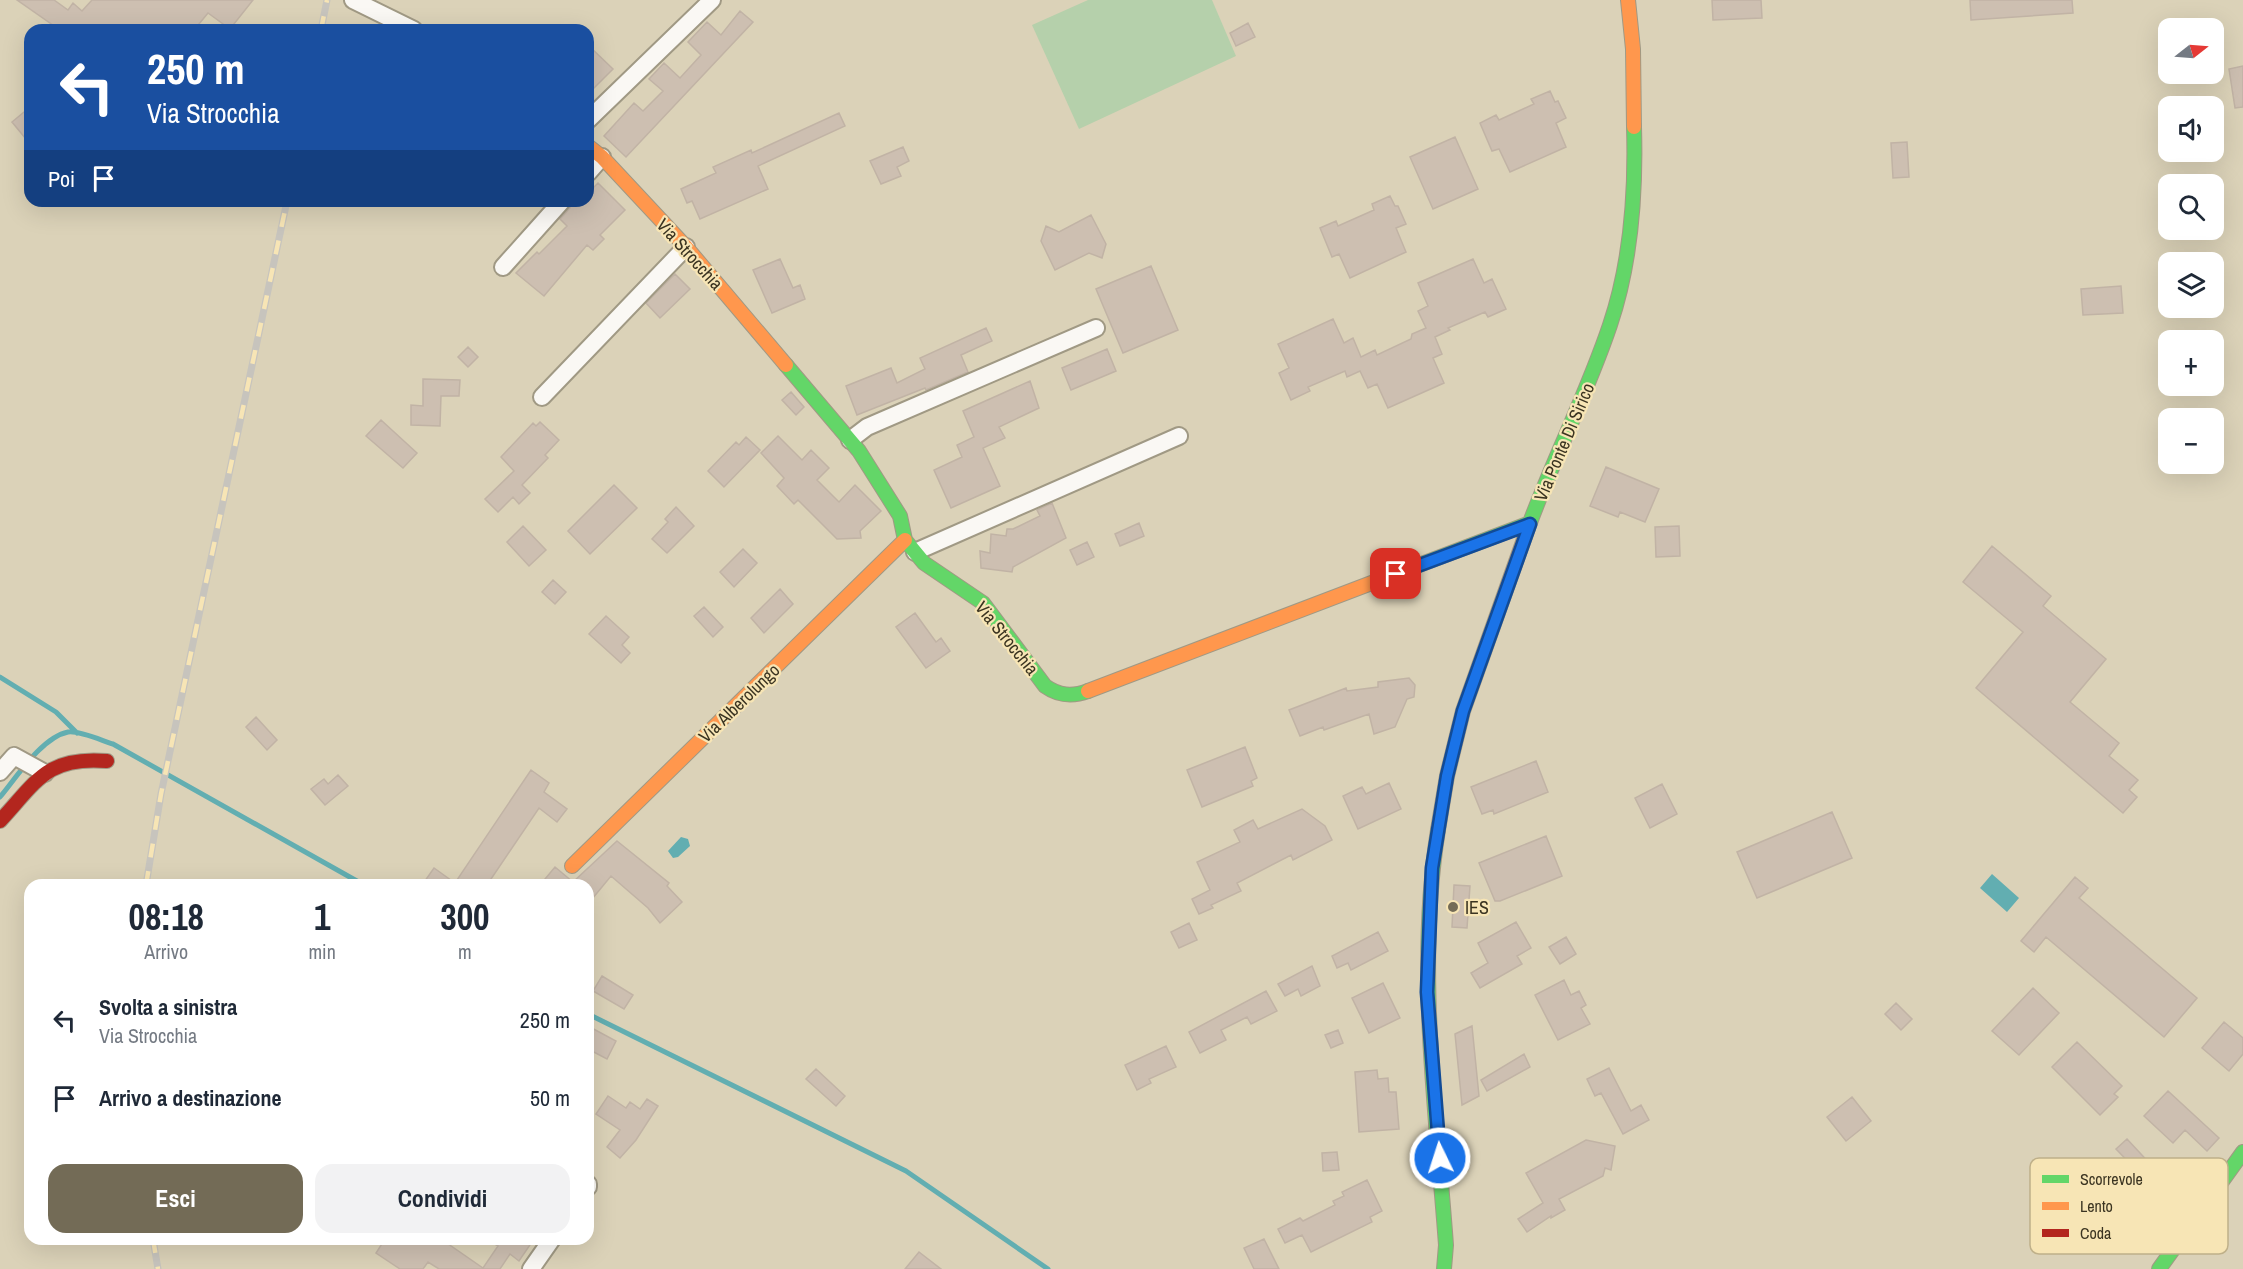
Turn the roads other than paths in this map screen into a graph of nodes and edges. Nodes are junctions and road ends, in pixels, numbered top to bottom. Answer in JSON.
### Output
{"nodes":[{"id":1,"x":352,"y":0,"type":"edge"},
{"id":2,"x":712,"y":0,"type":"edge"},
{"id":3,"x":1628,"y":0,"type":"edge"},
{"id":4,"x":402,"y":24,"type":"edge"},
{"id":5,"x":594,"y":114,"type":"edge"},
{"id":6,"x":594,"y":151,"type":"edge"},
{"id":7,"x":602,"y":157,"type":"junction"},
{"id":8,"x":594,"y":166,"type":"edge"},
{"id":9,"x":557,"y":207,"type":"edge"},
{"id":10,"x":686,"y":247,"type":"junction"},
{"id":11,"x":503,"y":267,"type":"dead end"},
{"id":12,"x":1096,"y":328,"type":"dead end"},
{"id":13,"x":542,"y":397,"type":"dead end"},
{"id":14,"x":1179,"y":436,"type":"dead end"},
{"id":15,"x":850,"y":440,"type":"junction"},
{"id":16,"x":1530,"y":524,"type":"junction"},
{"id":17,"x":910,"y":546,"type":"junction"},
{"id":18,"x":107,"y":761,"type":"dead end"},
{"id":19,"x":0,"y":772,"type":"edge"},
{"id":20,"x":45,"y":773,"type":"junction"},
{"id":21,"x":0,"y":821,"type":"edge"},
{"id":22,"x":572,"y":866,"type":"dead end"},
{"id":23,"x":2243,"y":1152,"type":"edge"},
{"id":24,"x":2228,"y":1173,"type":"edge"},
{"id":25,"x":548,"y":1245,"type":"edge"},
{"id":26,"x":2170,"y":1254,"type":"edge"},
{"id":27,"x":531,"y":1269,"type":"edge"},
{"id":28,"x":1444,"y":1269,"type":"edge"},
{"id":29,"x":2159,"y":1269,"type":"edge"}],
"edges":[{"from":1,"to":4,"type":"street"},
{"from":2,"to":5,"type":"street"},
{"from":3,"to":16,"type":"street","name":"Via Ponte Di Sirico"},
{"from":6,"to":7,"type":"street","name":"Via Strocchia"},
{"from":7,"to":8,"type":"street"},
{"from":7,"to":10,"type":"street","name":"Via Strocchia"},
{"from":9,"to":11,"type":"street"},
{"from":10,"to":13,"type":"street"},
{"from":10,"to":15,"type":"street","name":"Via Strocchia"},
{"from":12,"to":15,"type":"street"},
{"from":14,"to":17,"type":"street"},
{"from":15,"to":17,"type":"street","name":"Via Strocchia"},
{"from":16,"to":17,"type":"street","name":"Via Strocchia"},
{"from":16,"to":28,"type":"street","name":"Via Ponte Di Sirico"},
{"from":17,"to":22,"type":"street","name":"Via Alberolungo"},
{"from":18,"to":20,"type":"street"},
{"from":19,"to":20,"type":"street"},
{"from":20,"to":21,"type":"street"},
{"from":23,"to":24,"type":"street"},
{"from":25,"to":27,"type":"street"},
{"from":26,"to":29,"type":"street"}]}
